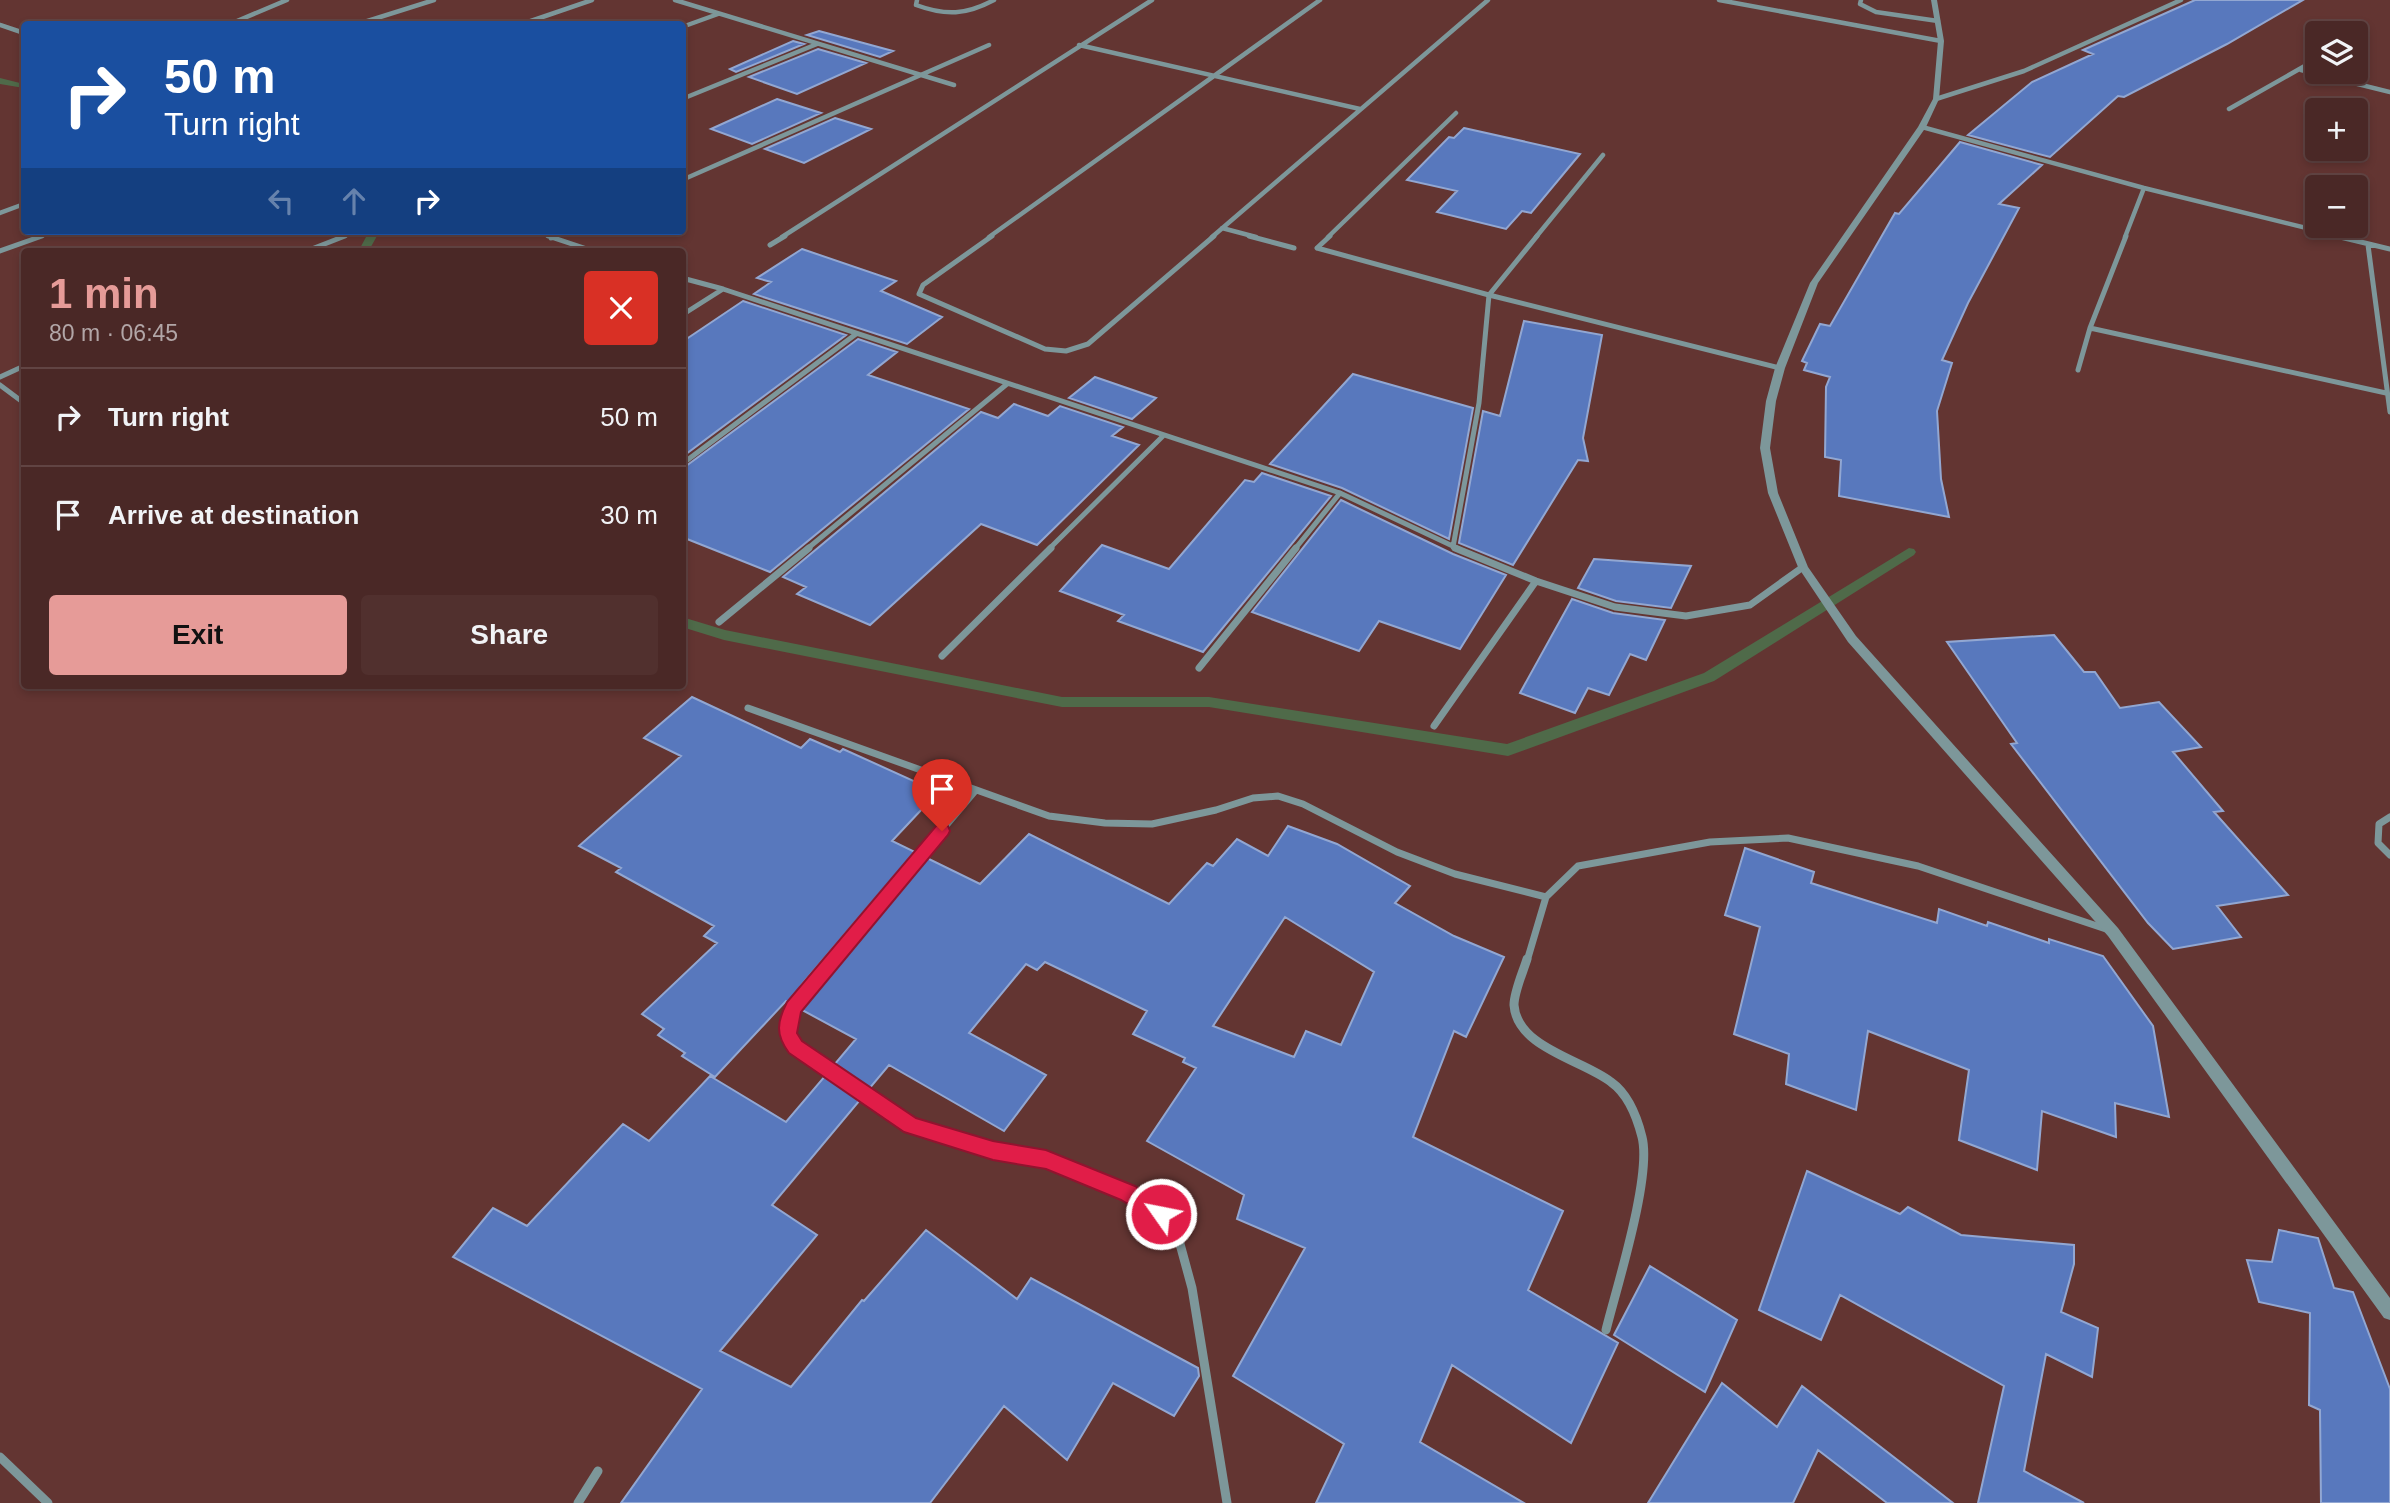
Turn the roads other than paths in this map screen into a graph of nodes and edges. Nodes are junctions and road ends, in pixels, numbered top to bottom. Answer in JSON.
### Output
{"nodes":[{"id":1,"x":287,"y":0,"type":"edge"},
{"id":2,"x":434,"y":0,"type":"edge"},
{"id":3,"x":592,"y":0,"type":"edge"},
{"id":4,"x":675,"y":0,"type":"edge"},
{"id":5,"x":917,"y":0,"type":"edge"},
{"id":6,"x":994,"y":0,"type":"edge"},
{"id":7,"x":1152,"y":0,"type":"edge"},
{"id":8,"x":1320,"y":0,"type":"edge"},
{"id":9,"x":1488,"y":0,"type":"edge"},
{"id":10,"x":1719,"y":0,"type":"edge"},
{"id":11,"x":1861,"y":0,"type":"edge"},
{"id":12,"x":1934,"y":0,"type":"edge"},
{"id":13,"x":2182,"y":0,"type":"edge"},
{"id":14,"x":719,"y":13,"type":"junction"},
{"id":15,"x":237,"y":21,"type":"edge"},
{"id":16,"x":368,"y":21,"type":"edge"},
{"id":17,"x":531,"y":21,"type":"edge"},
{"id":18,"x":1938,"y":21,"type":"junction"},
{"id":19,"x":0,"y":25,"type":"edge"},
{"id":20,"x":686,"y":25,"type":"edge"},
{"id":21,"x":21,"y":32,"type":"edge"},
{"id":22,"x":1941,"y":41,"type":"junction"},
{"id":23,"x":818,"y":43,"type":"junction"},
{"id":24,"x":989,"y":45,"type":"dead end"},
{"id":25,"x":1079,"y":45,"type":"junction"},
{"id":26,"x":2305,"y":68,"type":"edge"},
{"id":27,"x":2301,"y":70,"type":"junction"},
{"id":28,"x":919,"y":74,"type":"junction"},
{"id":29,"x":1216,"y":76,"type":"junction"},
{"id":30,"x":954,"y":85,"type":"dead end"},
{"id":31,"x":2390,"y":92,"type":"edge"},
{"id":32,"x":686,"y":97,"type":"edge"},
{"id":33,"x":1936,"y":99,"type":"junction"},
{"id":34,"x":1360,"y":108,"type":"junction"},
{"id":35,"x":2229,"y":109,"type":"dead end"},
{"id":36,"x":1456,"y":113,"type":"dead end"},
{"id":37,"x":1922,"y":127,"type":"junction"},
{"id":38,"x":1603,"y":155,"type":"dead end"},
{"id":39,"x":686,"y":178,"type":"edge"},
{"id":40,"x":2144,"y":188,"type":"junction"},
{"id":41,"x":21,"y":205,"type":"edge"},
{"id":42,"x":0,"y":212,"type":"edge"},
{"id":43,"x":1222,"y":228,"type":"junction"},
{"id":44,"x":43,"y":235,"type":"edge"},
{"id":45,"x":346,"y":235,"type":"edge"},
{"id":46,"x":543,"y":235,"type":"edge"},
{"id":47,"x":559,"y":235,"type":"edge"},
{"id":48,"x":551,"y":239,"type":"junction"},
{"id":49,"x":770,"y":244,"type":"dead end"},
{"id":50,"x":2368,"y":245,"type":"junction"},
{"id":51,"x":314,"y":248,"type":"edge"},
{"id":52,"x":582,"y":248,"type":"edge"},
{"id":53,"x":1294,"y":248,"type":"dead end"},
{"id":54,"x":2390,"y":249,"type":"edge"},
{"id":55,"x":0,"y":251,"type":"edge"},
{"id":56,"x":686,"y":279,"type":"edge"},
{"id":57,"x":723,"y":289,"type":"junction"},
{"id":58,"x":1489,"y":295,"type":"junction"},
{"id":59,"x":686,"y":312,"type":"edge"},
{"id":60,"x":2090,"y":328,"type":"junction"},
{"id":61,"x":856,"y":334,"type":"junction"},
{"id":62,"x":21,"y":367,"type":"edge"},
{"id":63,"x":1780,"y":368,"type":"junction"},
{"id":64,"x":2078,"y":370,"type":"dead end"},
{"id":65,"x":0,"y":377,"type":"edge"},
{"id":66,"x":1007,"y":384,"type":"junction"},
{"id":67,"x":0,"y":385,"type":"edge"},
{"id":68,"x":2386,"y":393,"type":"junction"},
{"id":69,"x":21,"y":402,"type":"edge"},
{"id":70,"x":2390,"y":412,"type":"edge"},
{"id":71,"x":1163,"y":436,"type":"junction"},
{"id":72,"x":686,"y":461,"type":"edge"},
{"id":73,"x":1340,"y":493,"type":"junction"},
{"id":74,"x":1453,"y":547,"type":"junction"},
{"id":75,"x":1803,"y":567,"type":"junction"},
{"id":76,"x":1536,"y":581,"type":"junction"},
{"id":77,"x":719,"y":622,"type":"dead end"},
{"id":78,"x":942,"y":656,"type":"dead end"},
{"id":79,"x":1199,"y":668,"type":"dead end"},
{"id":80,"x":748,"y":708,"type":"dead end"},
{"id":81,"x":1434,"y":726,"type":"dead end"},
{"id":82,"x":975,"y":791,"type":"junction"},
{"id":83,"x":2390,"y":817,"type":"edge"},
{"id":84,"x":2390,"y":855,"type":"edge"},
{"id":85,"x":1546,"y":897,"type":"junction"},
{"id":86,"x":2113,"y":932,"type":"junction"},
{"id":87,"x":2390,"y":1312,"type":"edge"},
{"id":88,"x":1606,"y":1330,"type":"dead end"},
{"id":89,"x":0,"y":1457,"type":"edge"},
{"id":90,"x":598,"y":1471,"type":"dead end"},
{"id":91,"x":48,"y":1503,"type":"edge"},
{"id":92,"x":578,"y":1503,"type":"edge"},
{"id":93,"x":1227,"y":1503,"type":"edge"}],
"edges":[{"from":1,"to":15,"type":"street"},
{"from":2,"to":16,"type":"street"},
{"from":3,"to":17,"type":"street"},
{"from":4,"to":14,"type":"street"},
{"from":5,"to":6,"type":"street"},
{"from":7,"to":25,"type":"street"},
{"from":8,"to":29,"type":"street"},
{"from":9,"to":34,"type":"street"},
{"from":10,"to":22,"type":"street"},
{"from":11,"to":18,"type":"street"},
{"from":12,"to":18,"type":"street"},
{"from":13,"to":33,"type":"street"},
{"from":14,"to":20,"type":"street"},
{"from":14,"to":23,"type":"street"},
{"from":18,"to":22,"type":"street"},
{"from":19,"to":21,"type":"street"},
{"from":22,"to":33,"type":"street"},
{"from":23,"to":28,"type":"street"},
{"from":23,"to":32,"type":"street"},
{"from":24,"to":28,"type":"street"},
{"from":25,"to":29,"type":"street"},
{"from":25,"to":49,"type":"street"},
{"from":26,"to":27,"type":"street"},
{"from":27,"to":31,"type":"street"},
{"from":27,"to":35,"type":"street"},
{"from":28,"to":30,"type":"street"},
{"from":28,"to":39,"type":"street"},
{"from":29,"to":34,"type":"street"},
{"from":29,"to":43,"type":"street"},
{"from":33,"to":37,"type":"street"},
{"from":34,"to":43,"type":"street"},
{"from":36,"to":58,"type":"street"},
{"from":37,"to":40,"type":"street"},
{"from":37,"to":63,"type":"street"},
{"from":38,"to":58,"type":"street"},
{"from":40,"to":50,"type":"street"},
{"from":40,"to":60,"type":"street"},
{"from":41,"to":42,"type":"street"},
{"from":43,"to":53,"type":"street"},
{"from":44,"to":55,"type":"street"},
{"from":45,"to":51,"type":"street"},
{"from":46,"to":48,"type":"street"},
{"from":47,"to":48,"type":"street"},
{"from":48,"to":52,"type":"street"},
{"from":50,"to":54,"type":"street"},
{"from":50,"to":68,"type":"street"},
{"from":56,"to":57,"type":"street"},
{"from":57,"to":59,"type":"street"},
{"from":57,"to":61,"type":"street"},
{"from":58,"to":63,"type":"street"},
{"from":58,"to":74,"type":"street"},
{"from":60,"to":64,"type":"street"},
{"from":60,"to":68,"type":"street"},
{"from":61,"to":66,"type":"street"},
{"from":61,"to":72,"type":"street"},
{"from":62,"to":65,"type":"street"},
{"from":63,"to":75,"type":"street"},
{"from":66,"to":71,"type":"street"},
{"from":66,"to":77,"type":"street"},
{"from":67,"to":69,"type":"street"},
{"from":68,"to":70,"type":"street"},
{"from":71,"to":73,"type":"street"},
{"from":71,"to":78,"type":"street"},
{"from":73,"to":74,"type":"street"},
{"from":73,"to":79,"type":"street"},
{"from":74,"to":76,"type":"street"},
{"from":75,"to":76,"type":"street"},
{"from":75,"to":86,"type":"street"},
{"from":76,"to":81,"type":"street"},
{"from":80,"to":82,"type":"street"},
{"from":82,"to":85,"type":"street"},
{"from":82,"to":93,"type":"street"},
{"from":83,"to":84,"type":"street"},
{"from":85,"to":86,"type":"street"},
{"from":85,"to":88,"type":"street"},
{"from":86,"to":87,"type":"street"},
{"from":89,"to":91,"type":"street"},
{"from":90,"to":92,"type":"street"}]}
